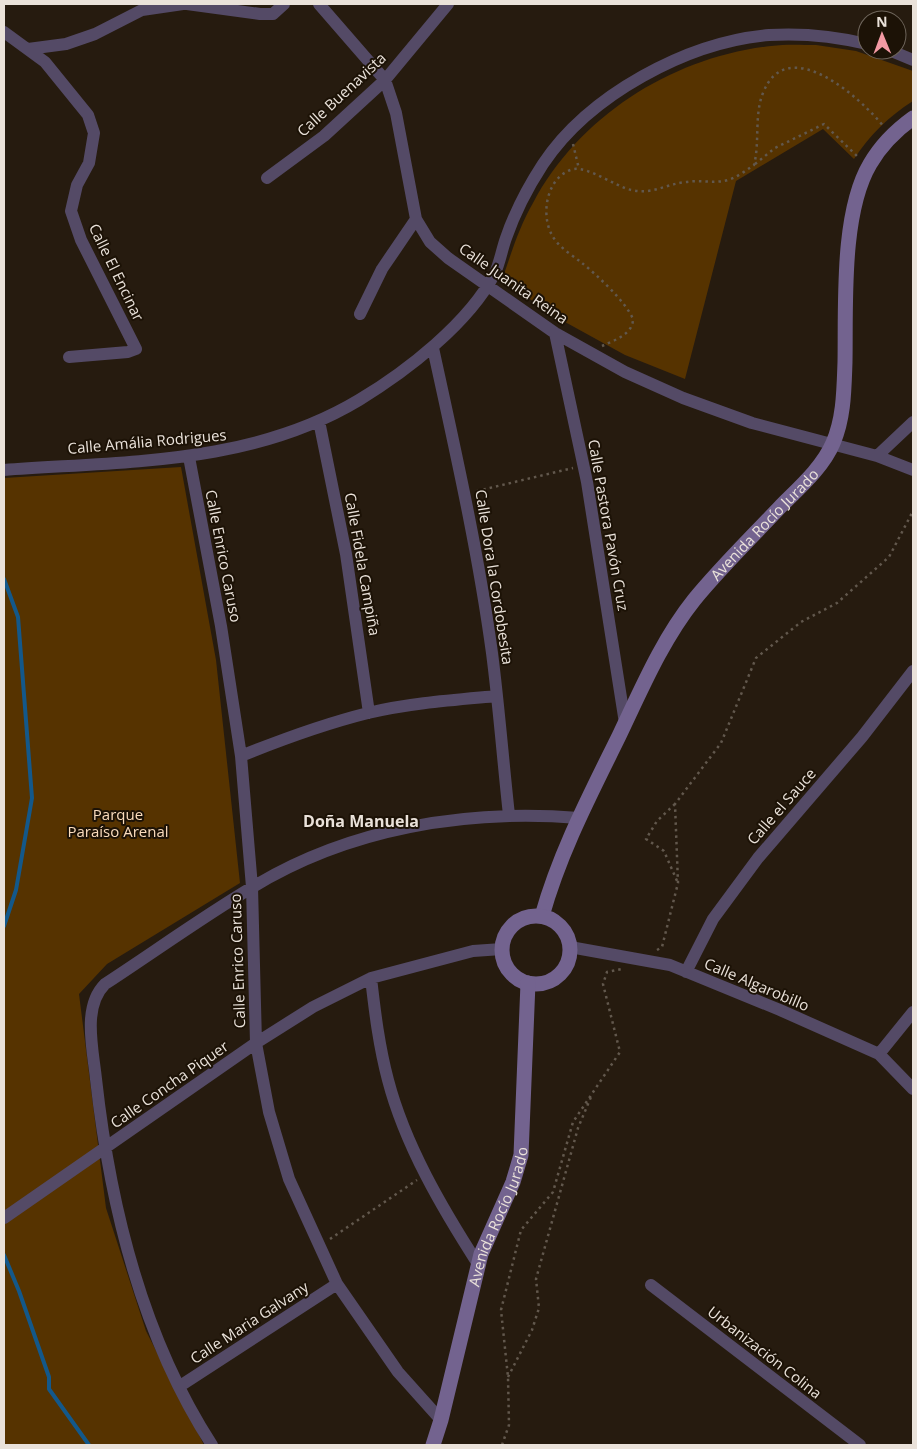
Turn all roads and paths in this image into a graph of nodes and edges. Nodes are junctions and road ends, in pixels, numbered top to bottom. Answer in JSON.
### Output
{"nodes":[{"id":1,"x":185,"y":4,"type":"edge"},
{"id":2,"x":284,"y":4,"type":"edge"},
{"id":3,"x":319,"y":4,"type":"edge"},
{"id":4,"x":448,"y":4,"type":"edge"},
{"id":5,"x":4,"y":32,"type":"edge"},
{"id":6,"x":857,"y":42,"type":"edge"},
{"id":7,"x":28,"y":49,"type":"junction"},
{"id":8,"x":385,"y":80,"type":"junction"},
{"id":9,"x":913,"y":118,"type":"edge"},
{"id":10,"x":570,"y":132,"type":"junction"},
{"id":11,"x":890,"y":136,"type":"junction"},
{"id":12,"x":754,"y":165,"type":"junction"},
{"id":13,"x":868,"y":166,"type":"junction"},
{"id":14,"x":579,"y":169,"type":"junction"},
{"id":15,"x":267,"y":178,"type":"dead end"},
{"id":16,"x":416,"y":219,"type":"junction"},
{"id":17,"x":486,"y":287,"type":"junction"},
{"id":18,"x":360,"y":314,"type":"dead end"},
{"id":19,"x":555,"y":333,"type":"junction"},
{"id":20,"x":433,"y":348,"type":"junction"},
{"id":21,"x":590,"y":352,"type":"junction"},
{"id":22,"x":69,"y":357,"type":"dead end"},
{"id":23,"x":319,"y":421,"type":"junction"},
{"id":24,"x":913,"y":422,"type":"edge"},
{"id":25,"x":833,"y":444,"type":"junction"},
{"id":26,"x":877,"y":456,"type":"junction"},
{"id":27,"x":188,"y":457,"type":"junction"},
{"id":28,"x":583,"y":465,"type":"junction"},
{"id":29,"x":4,"y":470,"type":"edge"},
{"id":30,"x":913,"y":470,"type":"edge"},
{"id":31,"x":465,"y":494,"type":"junction"},
{"id":32,"x":913,"y":511,"type":"edge"},
{"id":33,"x":913,"y":671,"type":"edge"},
{"id":34,"x":497,"y":696,"type":"junction"},
{"id":35,"x":369,"y":713,"type":"junction"},
{"id":36,"x":625,"y":723,"type":"junction"},
{"id":37,"x":241,"y":756,"type":"junction"},
{"id":38,"x":674,"y":804,"type":"junction"},
{"id":39,"x":508,"y":815,"type":"junction"},
{"id":40,"x":579,"y":818,"type":"junction"},
{"id":41,"x":678,"y":884,"type":"junction"},
{"id":42,"x":252,"y":888,"type":"junction"},
{"id":43,"x":542,"y":916,"type":"junction"},
{"id":44,"x":570,"y":947,"type":"junction"},
{"id":45,"x":502,"y":949,"type":"junction"},
{"id":46,"x":641,"y":960,"type":"junction"},
{"id":47,"x":686,"y":972,"type":"junction"},
{"id":48,"x":371,"y":978,"type":"junction"},
{"id":49,"x":528,"y":983,"type":"junction"},
{"id":50,"x":913,"y":1012,"type":"edge"},
{"id":51,"x":256,"y":1043,"type":"junction"},
{"id":52,"x":879,"y":1054,"type":"junction"},
{"id":53,"x":595,"y":1089,"type":"junction"},
{"id":54,"x":913,"y":1090,"type":"edge"},
{"id":55,"x":105,"y":1149,"type":"junction"},
{"id":56,"x":426,"y":1174,"type":"junction"},
{"id":57,"x":8,"y":1215,"type":"edge"},
{"id":58,"x":319,"y":1247,"type":"junction"},
{"id":59,"x":478,"y":1264,"type":"junction"},
{"id":60,"x":337,"y":1284,"type":"junction"},
{"id":61,"x":651,"y":1285,"type":"dead end"},
{"id":62,"x":508,"y":1377,"type":"junction"},
{"id":63,"x":180,"y":1386,"type":"junction"},
{"id":64,"x":441,"y":1420,"type":"junction"},
{"id":65,"x":212,"y":1445,"type":"edge"},
{"id":66,"x":432,"y":1445,"type":"edge"},
{"id":67,"x":502,"y":1445,"type":"edge"},
{"id":68,"x":860,"y":1445,"type":"edge"}],
"edges":[{"from":1,"to":2,"type":"street"},
{"from":1,"to":7,"type":"street"},
{"from":3,"to":8,"type":"street","name":"Calle Juanita Reina"},
{"from":4,"to":8,"type":"street","name":"Calle Buenavista"},
{"from":5,"to":7,"type":"street","name":"Calle El Encinar"},
{"from":6,"to":10,"type":"street","name":"Calle Amália Rodrigues"},
{"from":7,"to":22,"type":"street","name":"Calle El Encinar"},
{"from":8,"to":15,"type":"street","name":"Calle Buenavista"},
{"from":8,"to":16,"type":"street","name":"Calle Juanita Reina"},
{"from":9,"to":11,"type":"street","name":"Avenida Rocío Jurado"},
{"from":10,"to":14,"type":"path"},
{"from":10,"to":17,"type":"street","name":"Calle Amália Rodrigues"},
{"from":11,"to":12,"type":"path"},
{"from":11,"to":13,"type":"street","name":"Avenida Rocío Jurado"},
{"from":12,"to":13,"type":"path"},
{"from":12,"to":14,"type":"path"},
{"from":13,"to":25,"type":"street","name":"Avenida Rocío Jurado"},
{"from":14,"to":21,"type":"path"},
{"from":16,"to":17,"type":"street","name":"Calle Juanita Reina"},
{"from":16,"to":18,"type":"street"},
{"from":17,"to":19,"type":"street","name":"Calle Juanita Reina"},
{"from":17,"to":20,"type":"street","name":"Calle Amália Rodrigues"},
{"from":19,"to":21,"type":"street","name":"Calle Juanita Reina"},
{"from":19,"to":28,"type":"street","name":"Calle Pastora Pavón Cruz"},
{"from":20,"to":23,"type":"street","name":"Calle Amália Rodrigues"},
{"from":20,"to":31,"type":"street","name":"Calle Dora la Cordobesita"},
{"from":21,"to":25,"type":"street","name":"Calle Juanita Reina"},
{"from":23,"to":27,"type":"street","name":"Calle Amália Rodrigues"},
{"from":23,"to":35,"type":"street","name":"Calle Fidela Campiña"},
{"from":24,"to":26,"type":"street"},
{"from":25,"to":26,"type":"street","name":"Calle Juanita Reina"},
{"from":25,"to":36,"type":"street","name":"Avenida Rocío Jurado"},
{"from":26,"to":30,"type":"street","name":"Calle Juanita Reina"},
{"from":27,"to":29,"type":"street","name":"Calle Amália Rodrigues"},
{"from":27,"to":37,"type":"street","name":"Calle Enrico Caruso"},
{"from":28,"to":31,"type":"path"},
{"from":28,"to":36,"type":"street","name":"Calle Pastora Pavón Cruz"},
{"from":31,"to":34,"type":"street","name":"Calle Dora la Cordobesita"},
{"from":32,"to":38,"type":"path"},
{"from":33,"to":47,"type":"street","name":"Calle el Sauce"},
{"from":34,"to":35,"type":"street"},
{"from":34,"to":39,"type":"street","name":"Calle Dora la Cordobesita"},
{"from":35,"to":37,"type":"street"},
{"from":36,"to":40,"type":"street","name":"Avenida Rocío Jurado"},
{"from":37,"to":42,"type":"street","name":"Calle Enrico Caruso"},
{"from":38,"to":41,"type":"path"},
{"from":38,"to":41,"type":"path"},
{"from":39,"to":40,"type":"street"},
{"from":39,"to":42,"type":"street"},
{"from":40,"to":43,"type":"street","name":"Avenida Rocío Jurado"},
{"from":41,"to":46,"type":"path"},
{"from":42,"to":51,"type":"street","name":"Calle Enrico Caruso"},
{"from":42,"to":55,"type":"street"},
{"from":43,"to":44,"type":"street"},
{"from":43,"to":45,"type":"street"},
{"from":44,"to":46,"type":"street","name":"Calle Algarobillo"},
{"from":44,"to":49,"type":"street"},
{"from":45,"to":48,"type":"street","name":"Calle Concha Piquer"},
{"from":45,"to":49,"type":"street"},
{"from":46,"to":47,"type":"street","name":"Calle Algarobillo"},
{"from":46,"to":53,"type":"path"},
{"from":47,"to":52,"type":"street","name":"Calle Algarobillo"},
{"from":48,"to":51,"type":"street","name":"Calle Concha Piquer"},
{"from":48,"to":56,"type":"street"},
{"from":49,"to":59,"type":"street","name":"Avenida Rocío Jurado"},
{"from":50,"to":52,"type":"street"},
{"from":51,"to":55,"type":"street","name":"Calle Concha Piquer"},
{"from":51,"to":58,"type":"street","name":"Calle Enrico Caruso"},
{"from":52,"to":54,"type":"street","name":"Calle Algarobillo"},
{"from":53,"to":62,"type":"path"},
{"from":53,"to":62,"type":"path"},
{"from":55,"to":57,"type":"street","name":"Calle Concha Piquer"},
{"from":55,"to":63,"type":"street"},
{"from":56,"to":58,"type":"path"},
{"from":56,"to":59,"type":"street"},
{"from":58,"to":60,"type":"street","name":"Calle Enrico Caruso"},
{"from":59,"to":64,"type":"street","name":"Avenida Rocío Jurado"},
{"from":60,"to":63,"type":"street","name":"Calle Maria Galvany"},
{"from":60,"to":64,"type":"street","name":"Calle Enrico Caruso"},
{"from":61,"to":68,"type":"street","name":"Urbanización Colina"},
{"from":62,"to":67,"type":"path"},
{"from":63,"to":65,"type":"street"},
{"from":64,"to":66,"type":"street","name":"Avenida Rocío Jurado"}]}
